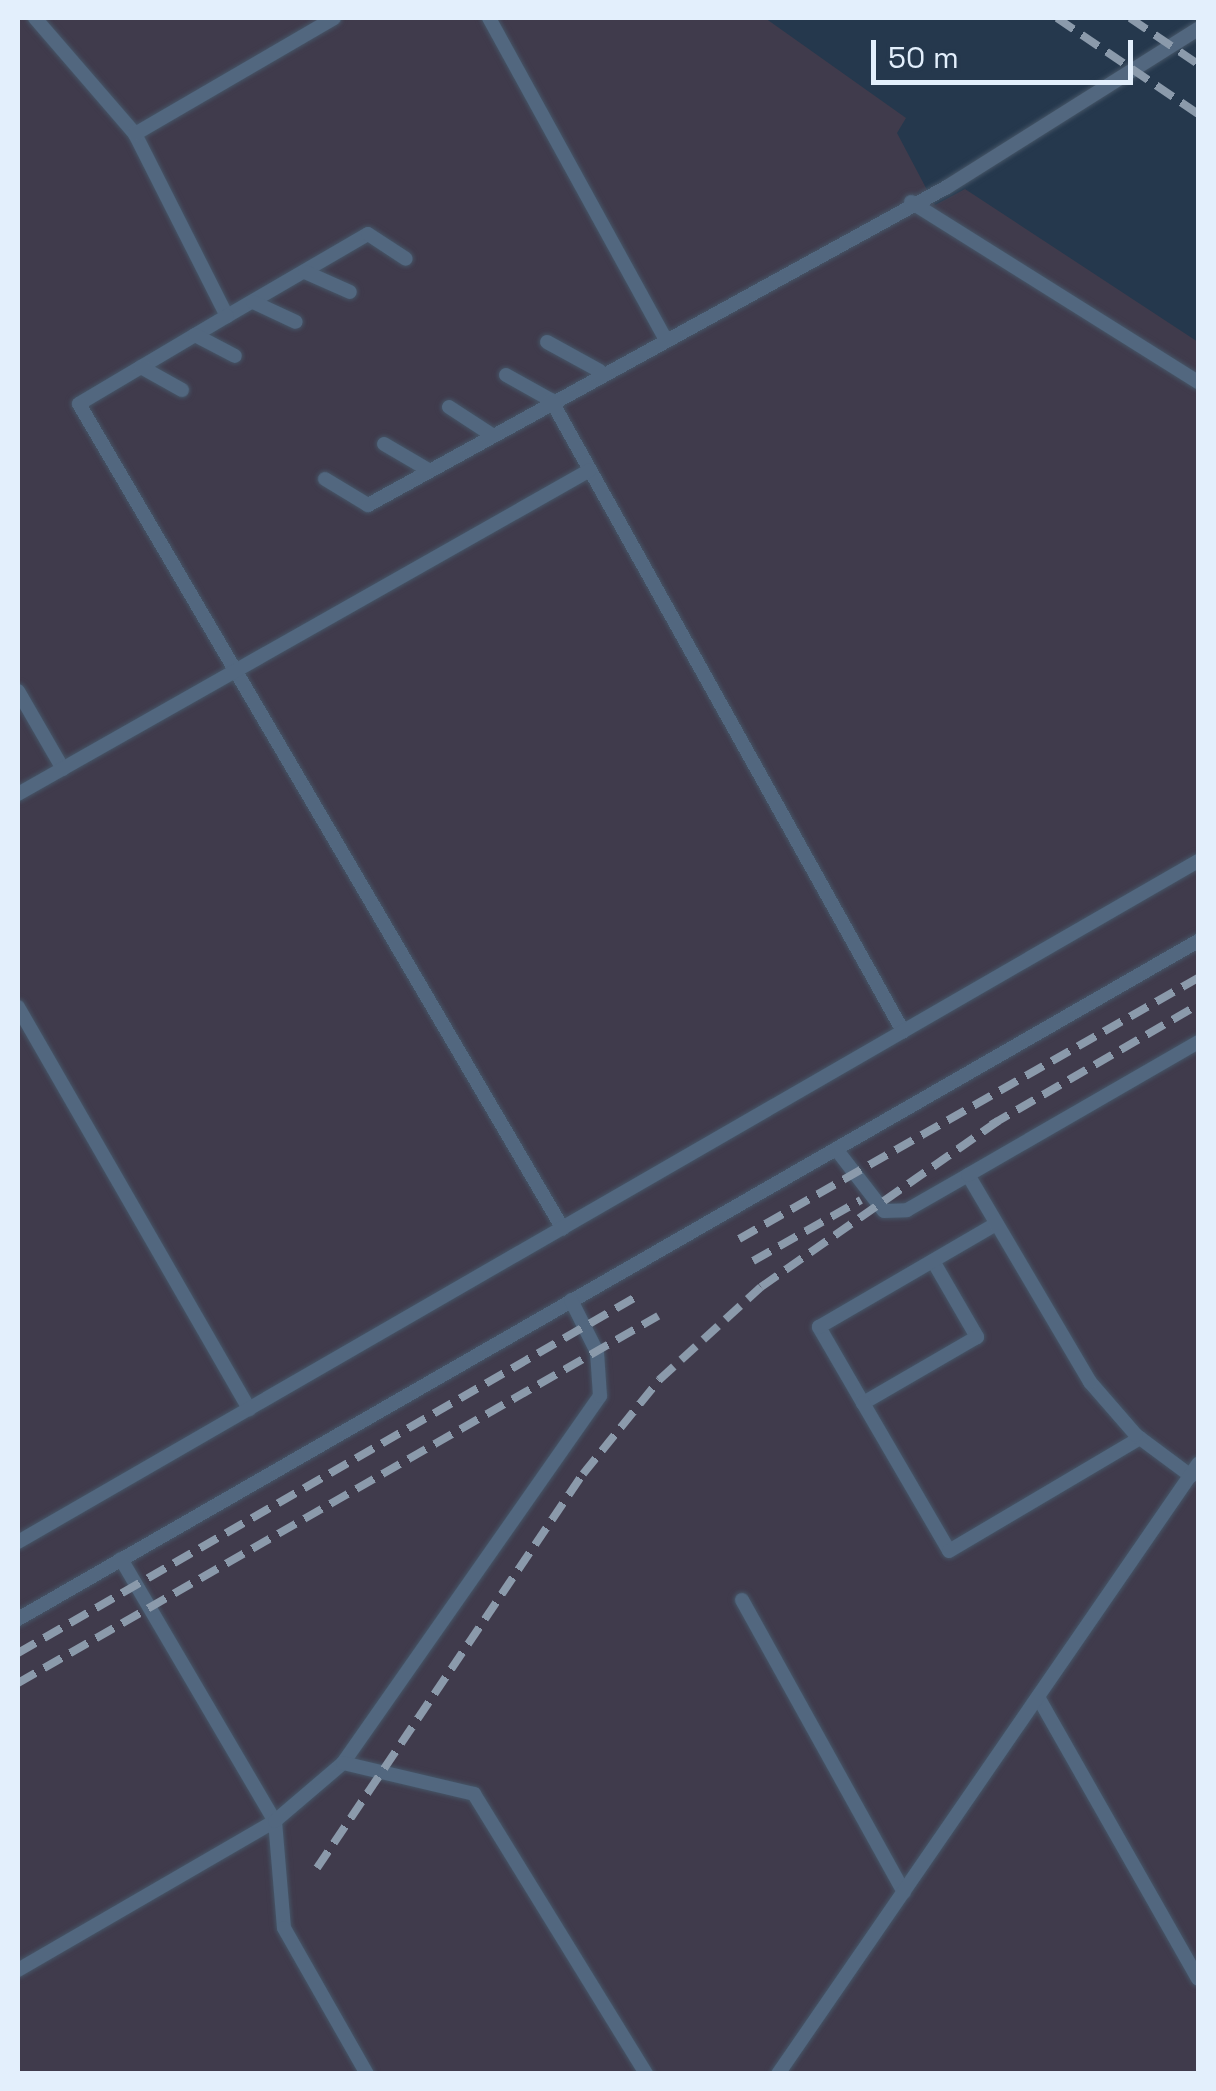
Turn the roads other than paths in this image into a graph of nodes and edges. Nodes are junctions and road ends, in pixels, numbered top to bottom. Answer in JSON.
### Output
{"nodes":[{"id":1,"x":36,"y":18,"type":"edge"},
{"id":2,"x":334,"y":18,"type":"edge"},
{"id":3,"x":489,"y":18,"type":"edge"},
{"id":4,"x":1198,"y":30,"type":"edge"},
{"id":5,"x":134,"y":134,"type":"junction"},
{"id":6,"x":910,"y":202,"type":"junction"},
{"id":7,"x":406,"y":259,"type":"dead end"},
{"id":8,"x":306,"y":272,"type":"junction"},
{"id":9,"x":350,"y":292,"type":"dead end"},
{"id":10,"x":253,"y":302,"type":"junction"},
{"id":11,"x":228,"y":316,"type":"junction"},
{"id":12,"x":296,"y":322,"type":"dead end"},
{"id":13,"x":195,"y":336,"type":"junction"},
{"id":14,"x":664,"y":336,"type":"junction"},
{"id":15,"x":547,"y":342,"type":"dead end"},
{"id":16,"x":236,"y":356,"type":"dead end"},
{"id":17,"x":141,"y":367,"type":"junction"},
{"id":18,"x":600,"y":371,"type":"junction"},
{"id":19,"x":506,"y":375,"type":"dead end"},
{"id":20,"x":1198,"y":382,"type":"edge"},
{"id":21,"x":182,"y":390,"type":"dead end"},
{"id":22,"x":551,"y":400,"type":"junction"},
{"id":23,"x":449,"y":407,"type":"dead end"},
{"id":24,"x":492,"y":435,"type":"junction"},
{"id":25,"x":384,"y":444,"type":"dead end"},
{"id":26,"x":590,"y":470,"type":"junction"},
{"id":27,"x":430,"y":471,"type":"junction"},
{"id":28,"x":324,"y":479,"type":"dead end"},
{"id":29,"x":236,"y":671,"type":"junction"},
{"id":30,"x":18,"y":691,"type":"edge"},
{"id":31,"x":63,"y":768,"type":"junction"},
{"id":32,"x":18,"y":794,"type":"edge"},
{"id":33,"x":1198,"y":862,"type":"edge"},
{"id":34,"x":1198,"y":941,"type":"edge"},
{"id":35,"x":18,"y":1007,"type":"edge"},
{"id":36,"x":903,"y":1031,"type":"junction"},
{"id":37,"x":1198,"y":1042,"type":"edge"},
{"id":38,"x":836,"y":1149,"type":"junction"},
{"id":39,"x":968,"y":1175,"type":"junction"},
{"id":40,"x":996,"y":1224,"type":"junction"},
{"id":41,"x":562,"y":1229,"type":"junction"},
{"id":42,"x":933,"y":1261,"type":"junction"},
{"id":43,"x":571,"y":1300,"type":"junction"},
{"id":44,"x":863,"y":1402,"type":"junction"},
{"id":45,"x":249,"y":1409,"type":"junction"},
{"id":46,"x":1140,"y":1438,"type":"junction"},
{"id":47,"x":1194,"y":1470,"type":"edge"},
{"id":48,"x":18,"y":1542,"type":"edge"},
{"id":49,"x":121,"y":1559,"type":"junction"},
{"id":50,"x":742,"y":1600,"type":"dead end"},
{"id":51,"x":18,"y":1619,"type":"edge"},
{"id":52,"x":1038,"y":1698,"type":"junction"},
{"id":53,"x":344,"y":1763,"type":"junction"},
{"id":54,"x":275,"y":1821,"type":"junction"},
{"id":55,"x":904,"y":1892,"type":"junction"},
{"id":56,"x":18,"y":1970,"type":"edge"},
{"id":57,"x":1198,"y":1979,"type":"edge"},
{"id":58,"x":367,"y":2074,"type":"edge"},
{"id":59,"x":646,"y":2074,"type":"edge"},
{"id":60,"x":778,"y":2074,"type":"edge"}],
"edges":[{"from":1,"to":5,"type":"lane"},
{"from":2,"to":5,"type":"lane"},
{"from":3,"to":14,"type":"lane"},
{"from":4,"to":6,"type":"lane"},
{"from":5,"to":11,"type":"lane"},
{"from":6,"to":14,"type":"lane"},
{"from":6,"to":20,"type":"lane"},
{"from":7,"to":8,"type":"lane"},
{"from":8,"to":9,"type":"lane"},
{"from":8,"to":10,"type":"lane"},
{"from":10,"to":11,"type":"lane"},
{"from":10,"to":12,"type":"lane"},
{"from":11,"to":13,"type":"lane"},
{"from":13,"to":16,"type":"lane"},
{"from":13,"to":17,"type":"lane"},
{"from":14,"to":18,"type":"lane"},
{"from":15,"to":18,"type":"lane"},
{"from":17,"to":21,"type":"lane"},
{"from":17,"to":29,"type":"lane"},
{"from":18,"to":22,"type":"lane"},
{"from":19,"to":22,"type":"lane"},
{"from":22,"to":24,"type":"lane"},
{"from":22,"to":26,"type":"lane"},
{"from":23,"to":24,"type":"lane"},
{"from":24,"to":27,"type":"lane"},
{"from":25,"to":27,"type":"lane"},
{"from":26,"to":29,"type":"lane"},
{"from":26,"to":36,"type":"lane"},
{"from":27,"to":28,"type":"lane"},
{"from":29,"to":31,"type":"lane"},
{"from":29,"to":41,"type":"lane"},
{"from":30,"to":31,"type":"lane"},
{"from":31,"to":32,"type":"lane"},
{"from":33,"to":36,"type":"lane"},
{"from":34,"to":38,"type":"lane"},
{"from":35,"to":45,"type":"lane"},
{"from":36,"to":41,"type":"lane"},
{"from":37,"to":39,"type":"lane"},
{"from":38,"to":39,"type":"lane"},
{"from":38,"to":43,"type":"lane"},
{"from":39,"to":40,"type":"lane"},
{"from":40,"to":42,"type":"lane"},
{"from":40,"to":46,"type":"lane"},
{"from":41,"to":45,"type":"lane"},
{"from":42,"to":44,"type":"lane"},
{"from":42,"to":44,"type":"lane"},
{"from":43,"to":49,"type":"lane"},
{"from":43,"to":53,"type":"lane"},
{"from":44,"to":46,"type":"lane"},
{"from":45,"to":48,"type":"lane"},
{"from":46,"to":47,"type":"lane"},
{"from":47,"to":52,"type":"lane"},
{"from":49,"to":51,"type":"lane"},
{"from":49,"to":54,"type":"lane"},
{"from":50,"to":55,"type":"lane"},
{"from":52,"to":55,"type":"lane"},
{"from":52,"to":57,"type":"lane"},
{"from":53,"to":54,"type":"lane"},
{"from":53,"to":59,"type":"lane"},
{"from":54,"to":56,"type":"lane"},
{"from":54,"to":58,"type":"lane"},
{"from":55,"to":60,"type":"lane"}]}
